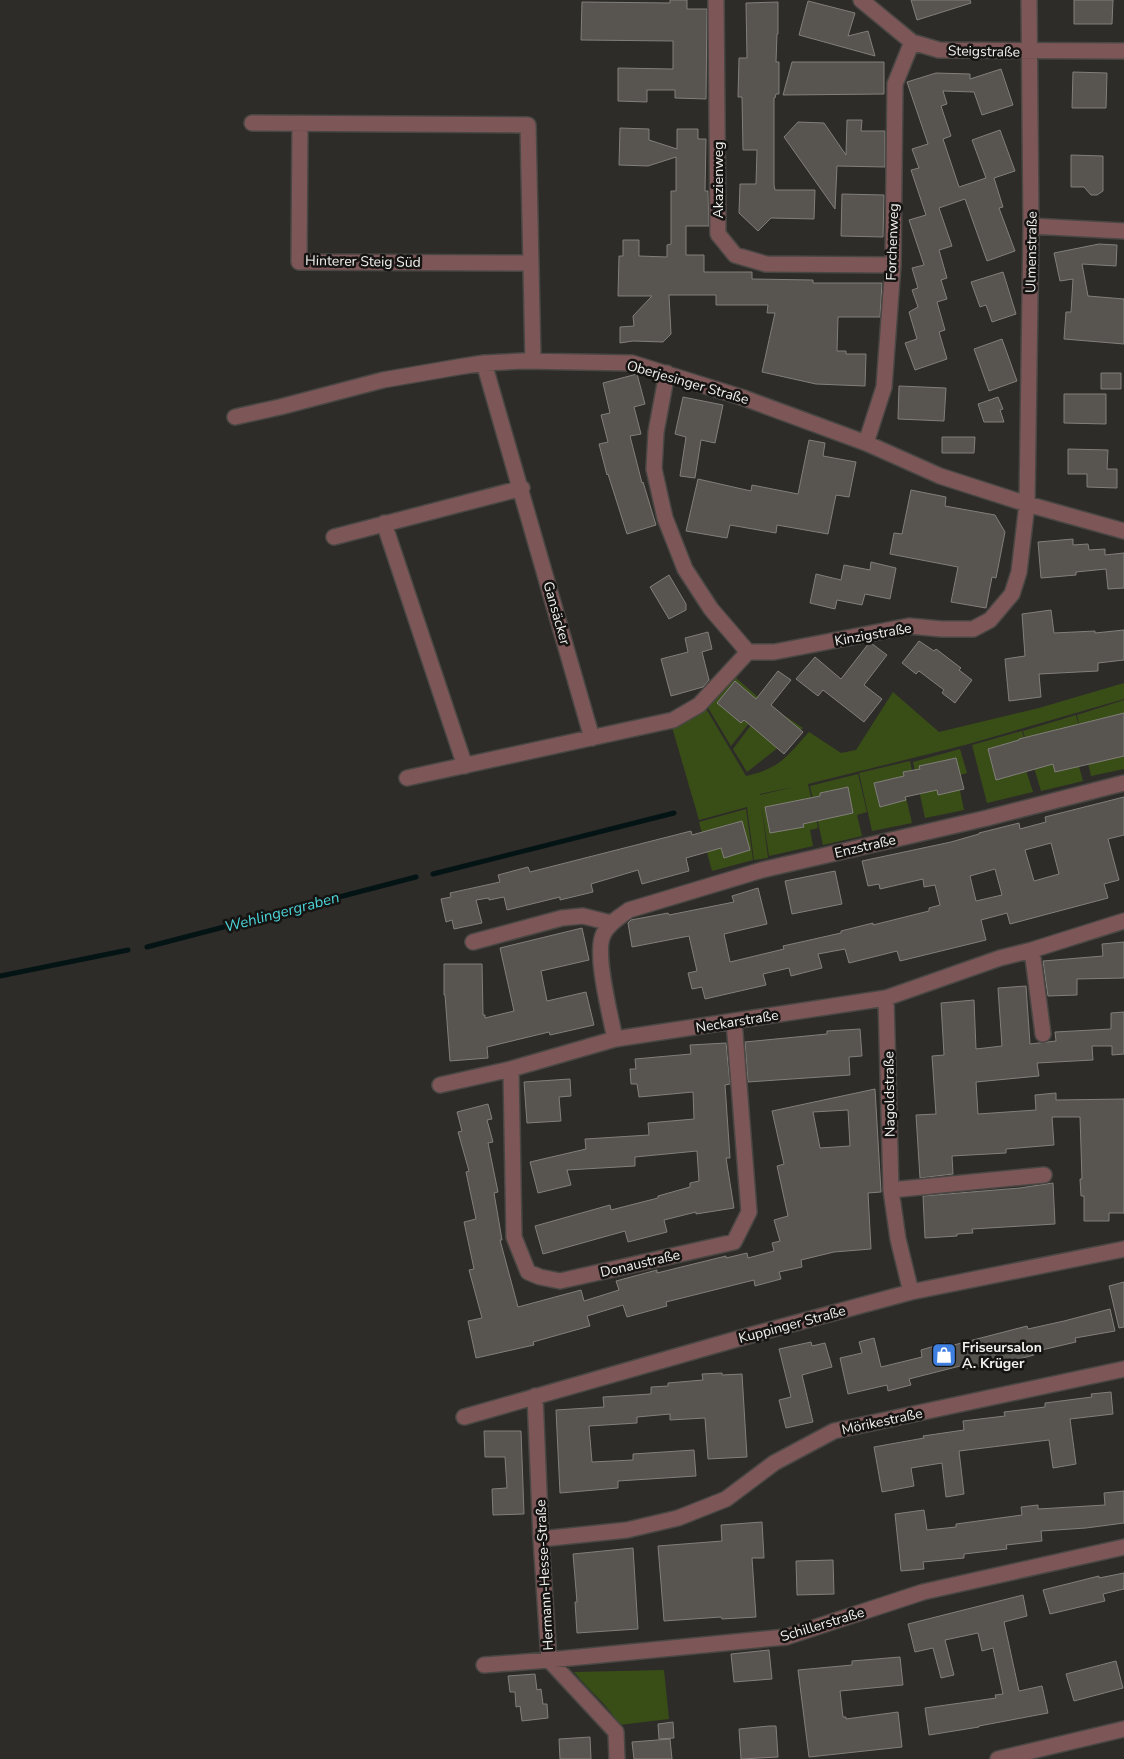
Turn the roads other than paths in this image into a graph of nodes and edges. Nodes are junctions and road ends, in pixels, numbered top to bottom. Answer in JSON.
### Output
{"nodes":[{"id":1,"x":716,"y":0,"type":"edge"},
{"id":2,"x":861,"y":0,"type":"edge"},
{"id":3,"x":1029,"y":0,"type":"edge"},
{"id":4,"x":912,"y":42,"type":"junction"},
{"id":5,"x":1124,"y":51,"type":"edge"},
{"id":6,"x":1029,"y":52,"type":"junction"},
{"id":7,"x":252,"y":124,"type":"dead end"},
{"id":8,"x":300,"y":124,"type":"junction"},
{"id":9,"x":1031,"y":226,"type":"junction"},
{"id":10,"x":1124,"y":230,"type":"edge"},
{"id":11,"x":531,"y":263,"type":"junction"},
{"id":12,"x":893,"y":265,"type":"junction"},
{"id":13,"x":533,"y":361,"type":"junction"},
{"id":14,"x":484,"y":363,"type":"junction"},
{"id":15,"x":667,"y":373,"type":"junction"},
{"id":16,"x":235,"y":417,"type":"dead end"},
{"id":17,"x":866,"y":443,"type":"junction"},
{"id":18,"x":522,"y":488,"type":"junction"},
{"id":19,"x":1026,"y":504,"type":"junction"},
{"id":20,"x":384,"y":523,"type":"junction"},
{"id":21,"x":1124,"y":531,"type":"edge"},
{"id":22,"x":334,"y":537,"type":"dead end"},
{"id":23,"x":748,"y":652,"type":"junction"},
{"id":24,"x":592,"y":738,"type":"junction"},
{"id":25,"x":465,"y":766,"type":"junction"},
{"id":26,"x":407,"y":778,"type":"dead end"},
{"id":27,"x":1124,"y":783,"type":"edge"},
{"id":28,"x":1124,"y":921,"type":"edge"},
{"id":29,"x":611,"y":923,"type":"junction"},
{"id":30,"x":473,"y":942,"type":"dead end"},
{"id":31,"x":1032,"y":950,"type":"junction"},
{"id":32,"x":886,"y":998,"type":"junction"},
{"id":33,"x":734,"y":1021,"type":"junction"},
{"id":34,"x":1043,"y":1034,"type":"dead end"},
{"id":35,"x":615,"y":1039,"type":"junction"},
{"id":36,"x":510,"y":1069,"type":"junction"},
{"id":37,"x":440,"y":1085,"type":"dead end"},
{"id":38,"x":1044,"y":1174,"type":"dead end"},
{"id":39,"x":891,"y":1190,"type":"junction"},
{"id":40,"x":1124,"y":1249,"type":"edge"},
{"id":41,"x":911,"y":1292,"type":"junction"},
{"id":42,"x":1124,"y":1369,"type":"edge"},
{"id":43,"x":536,"y":1396,"type":"junction"},
{"id":44,"x":464,"y":1417,"type":"dead end"},
{"id":45,"x":541,"y":1539,"type":"junction"},
{"id":46,"x":1124,"y":1547,"type":"edge"},
{"id":47,"x":549,"y":1660,"type":"junction"},
{"id":48,"x":484,"y":1665,"type":"dead end"},
{"id":49,"x":1124,"y":1729,"type":"edge"},
{"id":50,"x":617,"y":1759,"type":"edge"},
{"id":51,"x":998,"y":1759,"type":"edge"}],
"edges":[{"from":1,"to":12,"type":"street","name":"Akazienweg"},
{"from":2,"to":4,"type":"street","name":"Steigstraße"},
{"from":3,"to":6,"type":"street","name":"Ulmenstraße"},
{"from":4,"to":6,"type":"street","name":"Steigstraße"},
{"from":4,"to":12,"type":"street","name":"Forchenweg"},
{"from":5,"to":6,"type":"street","name":"Steigstraße"},
{"from":6,"to":9,"type":"street","name":"Ulmenstraße"},
{"from":7,"to":8,"type":"street"},
{"from":8,"to":11,"type":"street"},
{"from":8,"to":11,"type":"street","name":"Hinterer Steig Süd"},
{"from":9,"to":10,"type":"street"},
{"from":9,"to":19,"type":"street","name":"Ulmenstraße"},
{"from":11,"to":13,"type":"street"},
{"from":12,"to":17,"type":"street","name":"Forchenweg"},
{"from":13,"to":14,"type":"street","name":"Oberjesinger Straße"},
{"from":13,"to":15,"type":"street","name":"Oberjesinger Straße"},
{"from":14,"to":16,"type":"street","name":"Oberjesinger Straße"},
{"from":14,"to":18,"type":"street","name":"Gansäcker"},
{"from":15,"to":17,"type":"street","name":"Oberjesinger Straße"},
{"from":15,"to":23,"type":"street"},
{"from":17,"to":19,"type":"street","name":"Oberjesinger Straße"},
{"from":18,"to":20,"type":"street"},
{"from":18,"to":24,"type":"street","name":"Gansäcker"},
{"from":19,"to":21,"type":"street","name":"Oberjesinger Straße"},
{"from":19,"to":23,"type":"street","name":"Kinzigstraße"},
{"from":20,"to":22,"type":"street"},
{"from":20,"to":25,"type":"street"},
{"from":23,"to":24,"type":"street"},
{"from":24,"to":25,"type":"street"},
{"from":25,"to":26,"type":"street"},
{"from":27,"to":29,"type":"street","name":"Enzstraße"},
{"from":28,"to":31,"type":"street","name":"Neckarstraße"},
{"from":29,"to":30,"type":"street"},
{"from":29,"to":35,"type":"street"},
{"from":31,"to":32,"type":"street","name":"Neckarstraße"},
{"from":31,"to":34,"type":"street"},
{"from":32,"to":33,"type":"street","name":"Neckarstraße"},
{"from":32,"to":39,"type":"street","name":"Nagoldstraße"},
{"from":33,"to":35,"type":"street","name":"Neckarstraße"},
{"from":33,"to":36,"type":"street","name":"Donaustraße"},
{"from":35,"to":36,"type":"street","name":"Neckarstraße"},
{"from":36,"to":37,"type":"street","name":"Neckarstraße"},
{"from":38,"to":39,"type":"street"},
{"from":39,"to":41,"type":"street","name":"Nagoldstraße"},
{"from":40,"to":41,"type":"street","name":"Kuppinger Straße"},
{"from":41,"to":43,"type":"street","name":"Kuppinger Straße"},
{"from":42,"to":45,"type":"street","name":"Mörikestraße"},
{"from":43,"to":44,"type":"street","name":"Kuppinger Straße"},
{"from":43,"to":45,"type":"street","name":"Hermann-Hesse-Straße"},
{"from":45,"to":47,"type":"street","name":"Hermann-Hesse-Straße"},
{"from":46,"to":47,"type":"street","name":"Schillerstraße"},
{"from":47,"to":48,"type":"street","name":"Schillerstraße"},
{"from":47,"to":50,"type":"street","name":"Hermann-Hesse-Straße"},
{"from":49,"to":51,"type":"street"}]}
